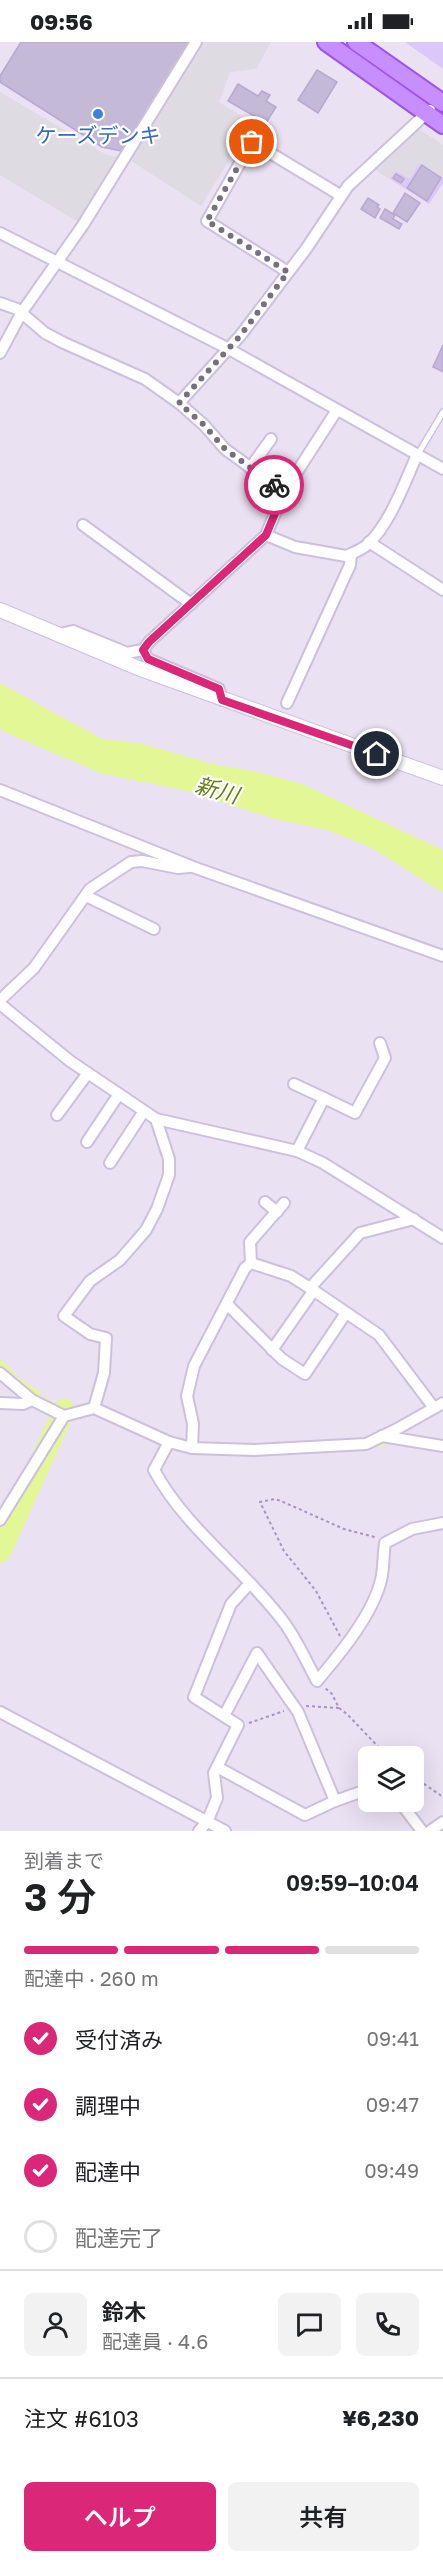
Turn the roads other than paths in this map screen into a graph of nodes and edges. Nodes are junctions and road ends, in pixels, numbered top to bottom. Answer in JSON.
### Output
{"nodes":[{"id":1,"x":196,"y":42,"type":"edge"},
{"id":2,"x":326,"y":42,"type":"edge"},
{"id":3,"x":356,"y":42,"type":"edge"},
{"id":4,"x":442,"y":100,"type":"edge"},
{"id":5,"x":427,"y":114,"type":"junction"},
{"id":6,"x":443,"y":125,"type":"edge"},
{"id":7,"x":340,"y":195,"type":"junction"},
{"id":8,"x":0,"y":233,"type":"edge"},
{"id":9,"x":57,"y":260,"type":"junction"},
{"id":10,"x":288,"y":272,"type":"junction"},
{"id":11,"x":0,"y":303,"type":"edge"},
{"id":12,"x":22,"y":312,"type":"junction"},
{"id":13,"x":226,"y":348,"type":"junction"},
{"id":14,"x":0,"y":353,"type":"edge"},
{"id":15,"x":179,"y":403,"type":"junction"},
{"id":16,"x":337,"y":410,"type":"junction"},
{"id":17,"x":443,"y":412,"type":"edge"},
{"id":18,"x":271,"y":439,"type":"dead end"},
{"id":19,"x":417,"y":455,"type":"junction"},
{"id":20,"x":250,"y":468,"type":"junction"},
{"id":21,"x":443,"y":469,"type":"edge"},
{"id":22,"x":284,"y":492,"type":"junction"},
{"id":23,"x":83,"y":525,"type":"dead end"},
{"id":24,"x":266,"y":535,"type":"junction"},
{"id":25,"x":369,"y":542,"type":"junction"},
{"id":26,"x":351,"y":554,"type":"junction"},
{"id":27,"x":443,"y":590,"type":"edge"},
{"id":28,"x":191,"y":604,"type":"junction"},
{"id":29,"x":0,"y":610,"type":"edge"},
{"id":30,"x":60,"y":634,"type":"junction"},
{"id":31,"x":143,"y":650,"type":"junction"},
{"id":32,"x":222,"y":700,"type":"junction"},
{"id":33,"x":286,"y":704,"type":"dead end"},
{"id":34,"x":443,"y":778,"type":"edge"},
{"id":35,"x":0,"y":790,"type":"edge"},
{"id":36,"x":193,"y":867,"type":"junction"},
{"id":37,"x":86,"y":896,"type":"junction"},
{"id":38,"x":154,"y":929,"type":"dead end"},
{"id":39,"x":443,"y":956,"type":"edge"},
{"id":40,"x":0,"y":1002,"type":"edge"},
{"id":41,"x":380,"y":1044,"type":"dead end"},
{"id":42,"x":88,"y":1073,"type":"junction"},
{"id":43,"x":294,"y":1084,"type":"dead end"},
{"id":44,"x":119,"y":1094,"type":"junction"},
{"id":45,"x":324,"y":1098,"type":"junction"},
{"id":46,"x":144,"y":1111,"type":"junction"},
{"id":47,"x":57,"y":1115,"type":"dead end"},
{"id":48,"x":156,"y":1119,"type":"junction"},
{"id":49,"x":87,"y":1142,"type":"dead end"},
{"id":50,"x":297,"y":1151,"type":"junction"},
{"id":51,"x":110,"y":1162,"type":"dead end"},
{"id":52,"x":265,"y":1202,"type":"dead end"},
{"id":53,"x":414,"y":1219,"type":"junction"},
{"id":54,"x":443,"y":1238,"type":"edge"},
{"id":55,"x":251,"y":1263,"type":"junction"},
{"id":56,"x":312,"y":1289,"type":"junction"},
{"id":57,"x":228,"y":1305,"type":"junction"},
{"id":58,"x":346,"y":1313,"type":"junction"},
{"id":59,"x":272,"y":1350,"type":"junction"},
{"id":60,"x":0,"y":1373,"type":"edge"},
{"id":61,"x":32,"y":1400,"type":"junction"},
{"id":62,"x":0,"y":1403,"type":"edge"},
{"id":63,"x":438,"y":1405,"type":"edge"},
{"id":64,"x":94,"y":1408,"type":"junction"},
{"id":65,"x":64,"y":1416,"type":"junction"},
{"id":66,"x":382,"y":1436,"type":"junction"},
{"id":67,"x":169,"y":1442,"type":"junction"},
{"id":68,"x":443,"y":1446,"type":"edge"},
{"id":69,"x":192,"y":1448,"type":"junction"},
{"id":70,"x":0,"y":1520,"type":"edge"},
{"id":71,"x":443,"y":1523,"type":"edge"},
{"id":72,"x":250,"y":1583,"type":"junction"},
{"id":73,"x":0,"y":1712,"type":"edge"},
{"id":74,"x":224,"y":1716,"type":"junction"},
{"id":75,"x":217,"y":1767,"type":"junction"},
{"id":76,"x":358,"y":1793,"type":"edge"},
{"id":77,"x":335,"y":1802,"type":"junction"},
{"id":78,"x":408,"y":1812,"type":"edge"},
{"id":79,"x":207,"y":1822,"type":"junction"},
{"id":80,"x":443,"y":1822,"type":"edge"},
{"id":81,"x":199,"y":1831,"type":"edge"},
{"id":82,"x":225,"y":1831,"type":"edge"},
{"id":83,"x":422,"y":1831,"type":"edge"},
{"id":84,"x":430,"y":1831,"type":"edge"}],
"edges":[{"from":1,"to":9,"type":"street"},
{"from":2,"to":5,"type":"main road"},
{"from":3,"to":4,"type":"main road"},
{"from":4,"to":5,"type":"street"},
{"from":5,"to":6,"type":"main road"},
{"from":5,"to":7,"type":"street"},
{"from":7,"to":10,"type":"street"},
{"from":7,"to":10,"type":"street"},
{"from":8,"to":9,"type":"street"},
{"from":9,"to":12,"type":"street"},
{"from":9,"to":13,"type":"street"},
{"from":10,"to":13,"type":"street"},
{"from":11,"to":12,"type":"street"},
{"from":12,"to":14,"type":"street"},
{"from":12,"to":15,"type":"street"},
{"from":13,"to":15,"type":"street"},
{"from":13,"to":16,"type":"street"},
{"from":15,"to":20,"type":"street"},
{"from":16,"to":19,"type":"street"},
{"from":16,"to":22,"type":"street"},
{"from":17,"to":19,"type":"lane"},
{"from":18,"to":20,"type":"street"},
{"from":19,"to":21,"type":"street"},
{"from":19,"to":25,"type":"street"},
{"from":20,"to":22,"type":"street"},
{"from":22,"to":24,"type":"street"},
{"from":23,"to":28,"type":"street"},
{"from":24,"to":26,"type":"street"},
{"from":24,"to":28,"type":"street"},
{"from":25,"to":26,"type":"street"},
{"from":25,"to":27,"type":"street"},
{"from":26,"to":33,"type":"street"},
{"from":28,"to":31,"type":"street"},
{"from":29,"to":30,"type":"street"},
{"from":30,"to":31,"type":"street"},
{"from":30,"to":32,"type":"street"},
{"from":31,"to":32,"type":"street"},
{"from":32,"to":34,"type":"street"},
{"from":35,"to":36,"type":"street"},
{"from":36,"to":37,"type":"street"},
{"from":36,"to":39,"type":"street"},
{"from":37,"to":38,"type":"street"},
{"from":37,"to":40,"type":"street"},
{"from":40,"to":42,"type":"street"},
{"from":41,"to":45,"type":"street"},
{"from":42,"to":44,"type":"street"},
{"from":42,"to":47,"type":"street"},
{"from":43,"to":45,"type":"street"},
{"from":44,"to":46,"type":"street"},
{"from":44,"to":49,"type":"street"},
{"from":45,"to":50,"type":"street"},
{"from":46,"to":48,"type":"street"},
{"from":46,"to":51,"type":"street"},
{"from":48,"to":50,"type":"street"},
{"from":48,"to":64,"type":"street"},
{"from":50,"to":53,"type":"street"},
{"from":52,"to":55,"type":"street"},
{"from":53,"to":54,"type":"street"},
{"from":53,"to":56,"type":"street"},
{"from":55,"to":56,"type":"street"},
{"from":55,"to":57,"type":"street"},
{"from":56,"to":58,"type":"street"},
{"from":56,"to":59,"type":"street"},
{"from":57,"to":59,"type":"street"},
{"from":57,"to":69,"type":"street"},
{"from":58,"to":59,"type":"street"},
{"from":58,"to":63,"type":"street"},
{"from":60,"to":61,"type":"street"},
{"from":61,"to":62,"type":"street"},
{"from":61,"to":65,"type":"street"},
{"from":63,"to":66,"type":"street"},
{"from":64,"to":65,"type":"street"},
{"from":64,"to":67,"type":"street"},
{"from":65,"to":70,"type":"street"},
{"from":66,"to":68,"type":"street"},
{"from":66,"to":69,"type":"street"},
{"from":67,"to":69,"type":"street"},
{"from":67,"to":72,"type":"street"},
{"from":71,"to":72,"type":"street"},
{"from":72,"to":74,"type":"street"},
{"from":73,"to":79,"type":"street"},
{"from":74,"to":75,"type":"street"},
{"from":74,"to":77,"type":"street"},
{"from":75,"to":77,"type":"street"},
{"from":75,"to":79,"type":"street"},
{"from":76,"to":77,"type":"street"},
{"from":78,"to":83,"type":"street"},
{"from":79,"to":81,"type":"street"},
{"from":79,"to":82,"type":"street"},
{"from":80,"to":84,"type":"street"}]}
